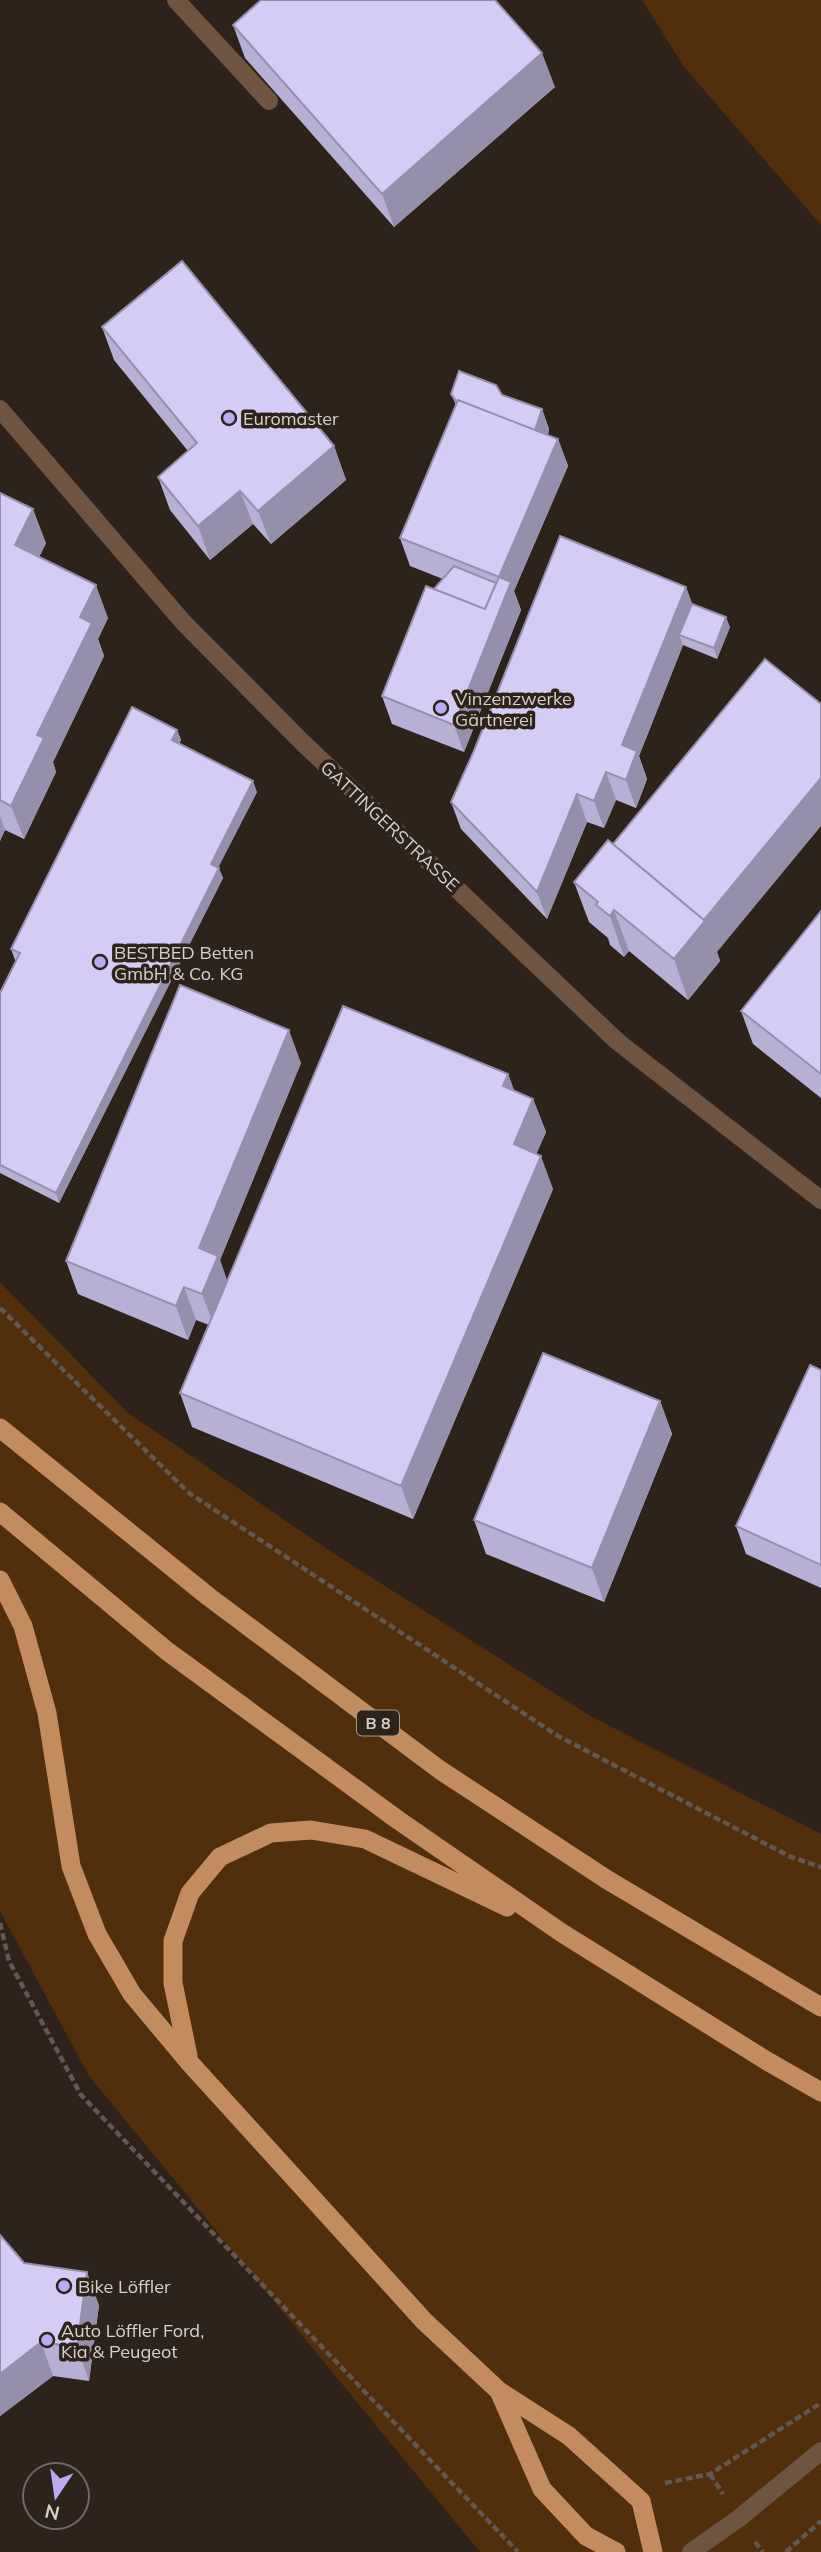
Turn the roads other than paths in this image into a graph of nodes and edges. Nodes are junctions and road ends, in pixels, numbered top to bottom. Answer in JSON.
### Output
{"nodes":[{"id":1,"x":176,"y":0,"type":"edge"},
{"id":2,"x":269,"y":101,"type":"dead end"},
{"id":3,"x":0,"y":409,"type":"edge"},
{"id":4,"x":821,"y":1200,"type":"edge"},
{"id":5,"x":0,"y":1427,"type":"edge"},
{"id":6,"x":0,"y":1512,"type":"edge"},
{"id":7,"x":0,"y":1580,"type":"edge"},
{"id":8,"x":562,"y":1933,"type":"junction"},
{"id":9,"x":821,"y":2007,"type":"edge"},
{"id":10,"x":188,"y":2061,"type":"junction"},
{"id":11,"x":821,"y":2092,"type":"edge"},
{"id":12,"x":499,"y":2391,"type":"junction"},
{"id":13,"x":821,"y":2451,"type":"edge"},
{"id":14,"x":616,"y":2552,"type":"edge"},
{"id":15,"x":653,"y":2552,"type":"edge"},
{"id":16,"x":691,"y":2552,"type":"edge"}],
"edges":[{"from":1,"to":2,"type":"street"},
{"from":3,"to":4,"type":"street","name":"GATTINGERSTRASSE"},
{"from":5,"to":9,"type":"highway","number":"B 8"},
{"from":6,"to":8,"type":"highway"},
{"from":7,"to":10,"type":"highway"},
{"from":8,"to":10,"type":"highway"},
{"from":8,"to":11,"type":"highway"},
{"from":10,"to":12,"type":"highway"},
{"from":12,"to":14,"type":"highway"},
{"from":12,"to":15,"type":"highway"},
{"from":13,"to":16,"type":"street"}]}
